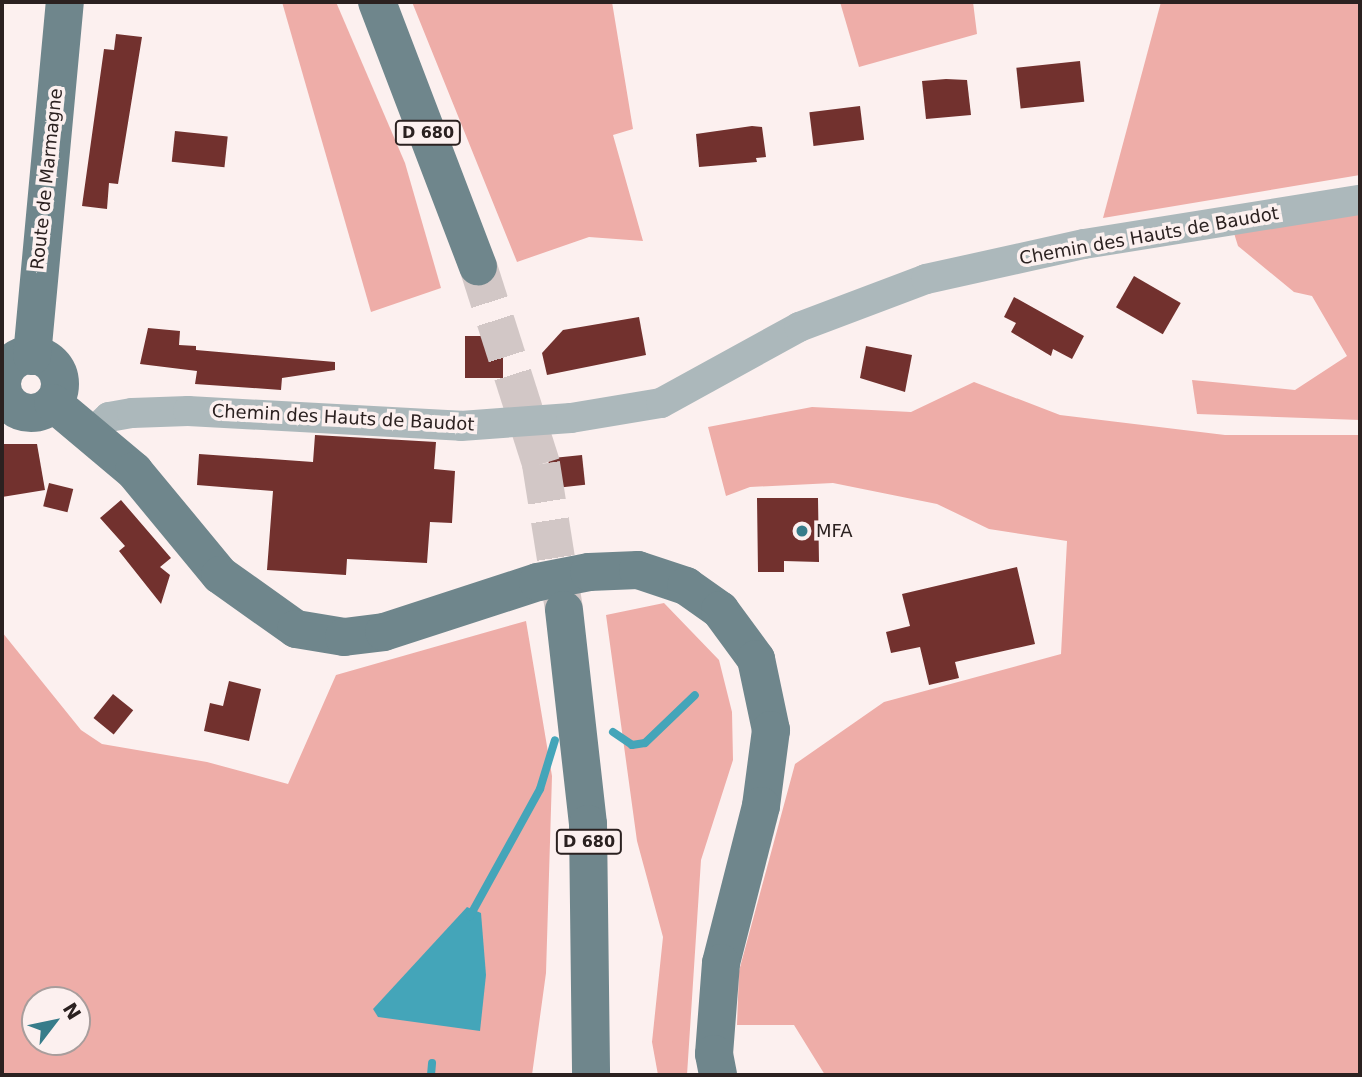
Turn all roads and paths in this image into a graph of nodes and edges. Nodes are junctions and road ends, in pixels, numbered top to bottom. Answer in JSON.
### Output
{"nodes":[{"id":1,"x":65,"y":2,"type":"edge"},
{"id":2,"x":377,"y":2,"type":"edge"},
{"id":3,"x":1360,"y":200,"type":"edge"},
{"id":4,"x":478,"y":266,"type":"tunnel mouth"},
{"id":5,"x":32,"y":356,"type":"junction"},
{"id":6,"x":4,"y":401,"type":"edge"},
{"id":7,"x":53,"y":403,"type":"junction"},
{"id":8,"x":93,"y":432,"type":"junction"},
{"id":9,"x":564,"y":610,"type":"tunnel mouth"},
{"id":10,"x":591,"y":1075,"type":"edge"},
{"id":11,"x":718,"y":1075,"type":"edge"}],
"edges":[{"from":1,"to":5,"type":"main road","name":"Route de Marmagne"},
{"from":2,"to":4,"type":"main road","number":"D 680"},
{"from":3,"to":8,"type":"street","name":"Chemin des Hauts de Baudot"},
{"from":5,"to":6,"type":"main road"},
{"from":5,"to":7,"type":"main road"},
{"from":6,"to":7,"type":"main road"},
{"from":7,"to":8,"type":"main road"},
{"from":8,"to":11,"type":"main road"},
{"from":9,"to":10,"type":"main road","number":"D 680"}]}
